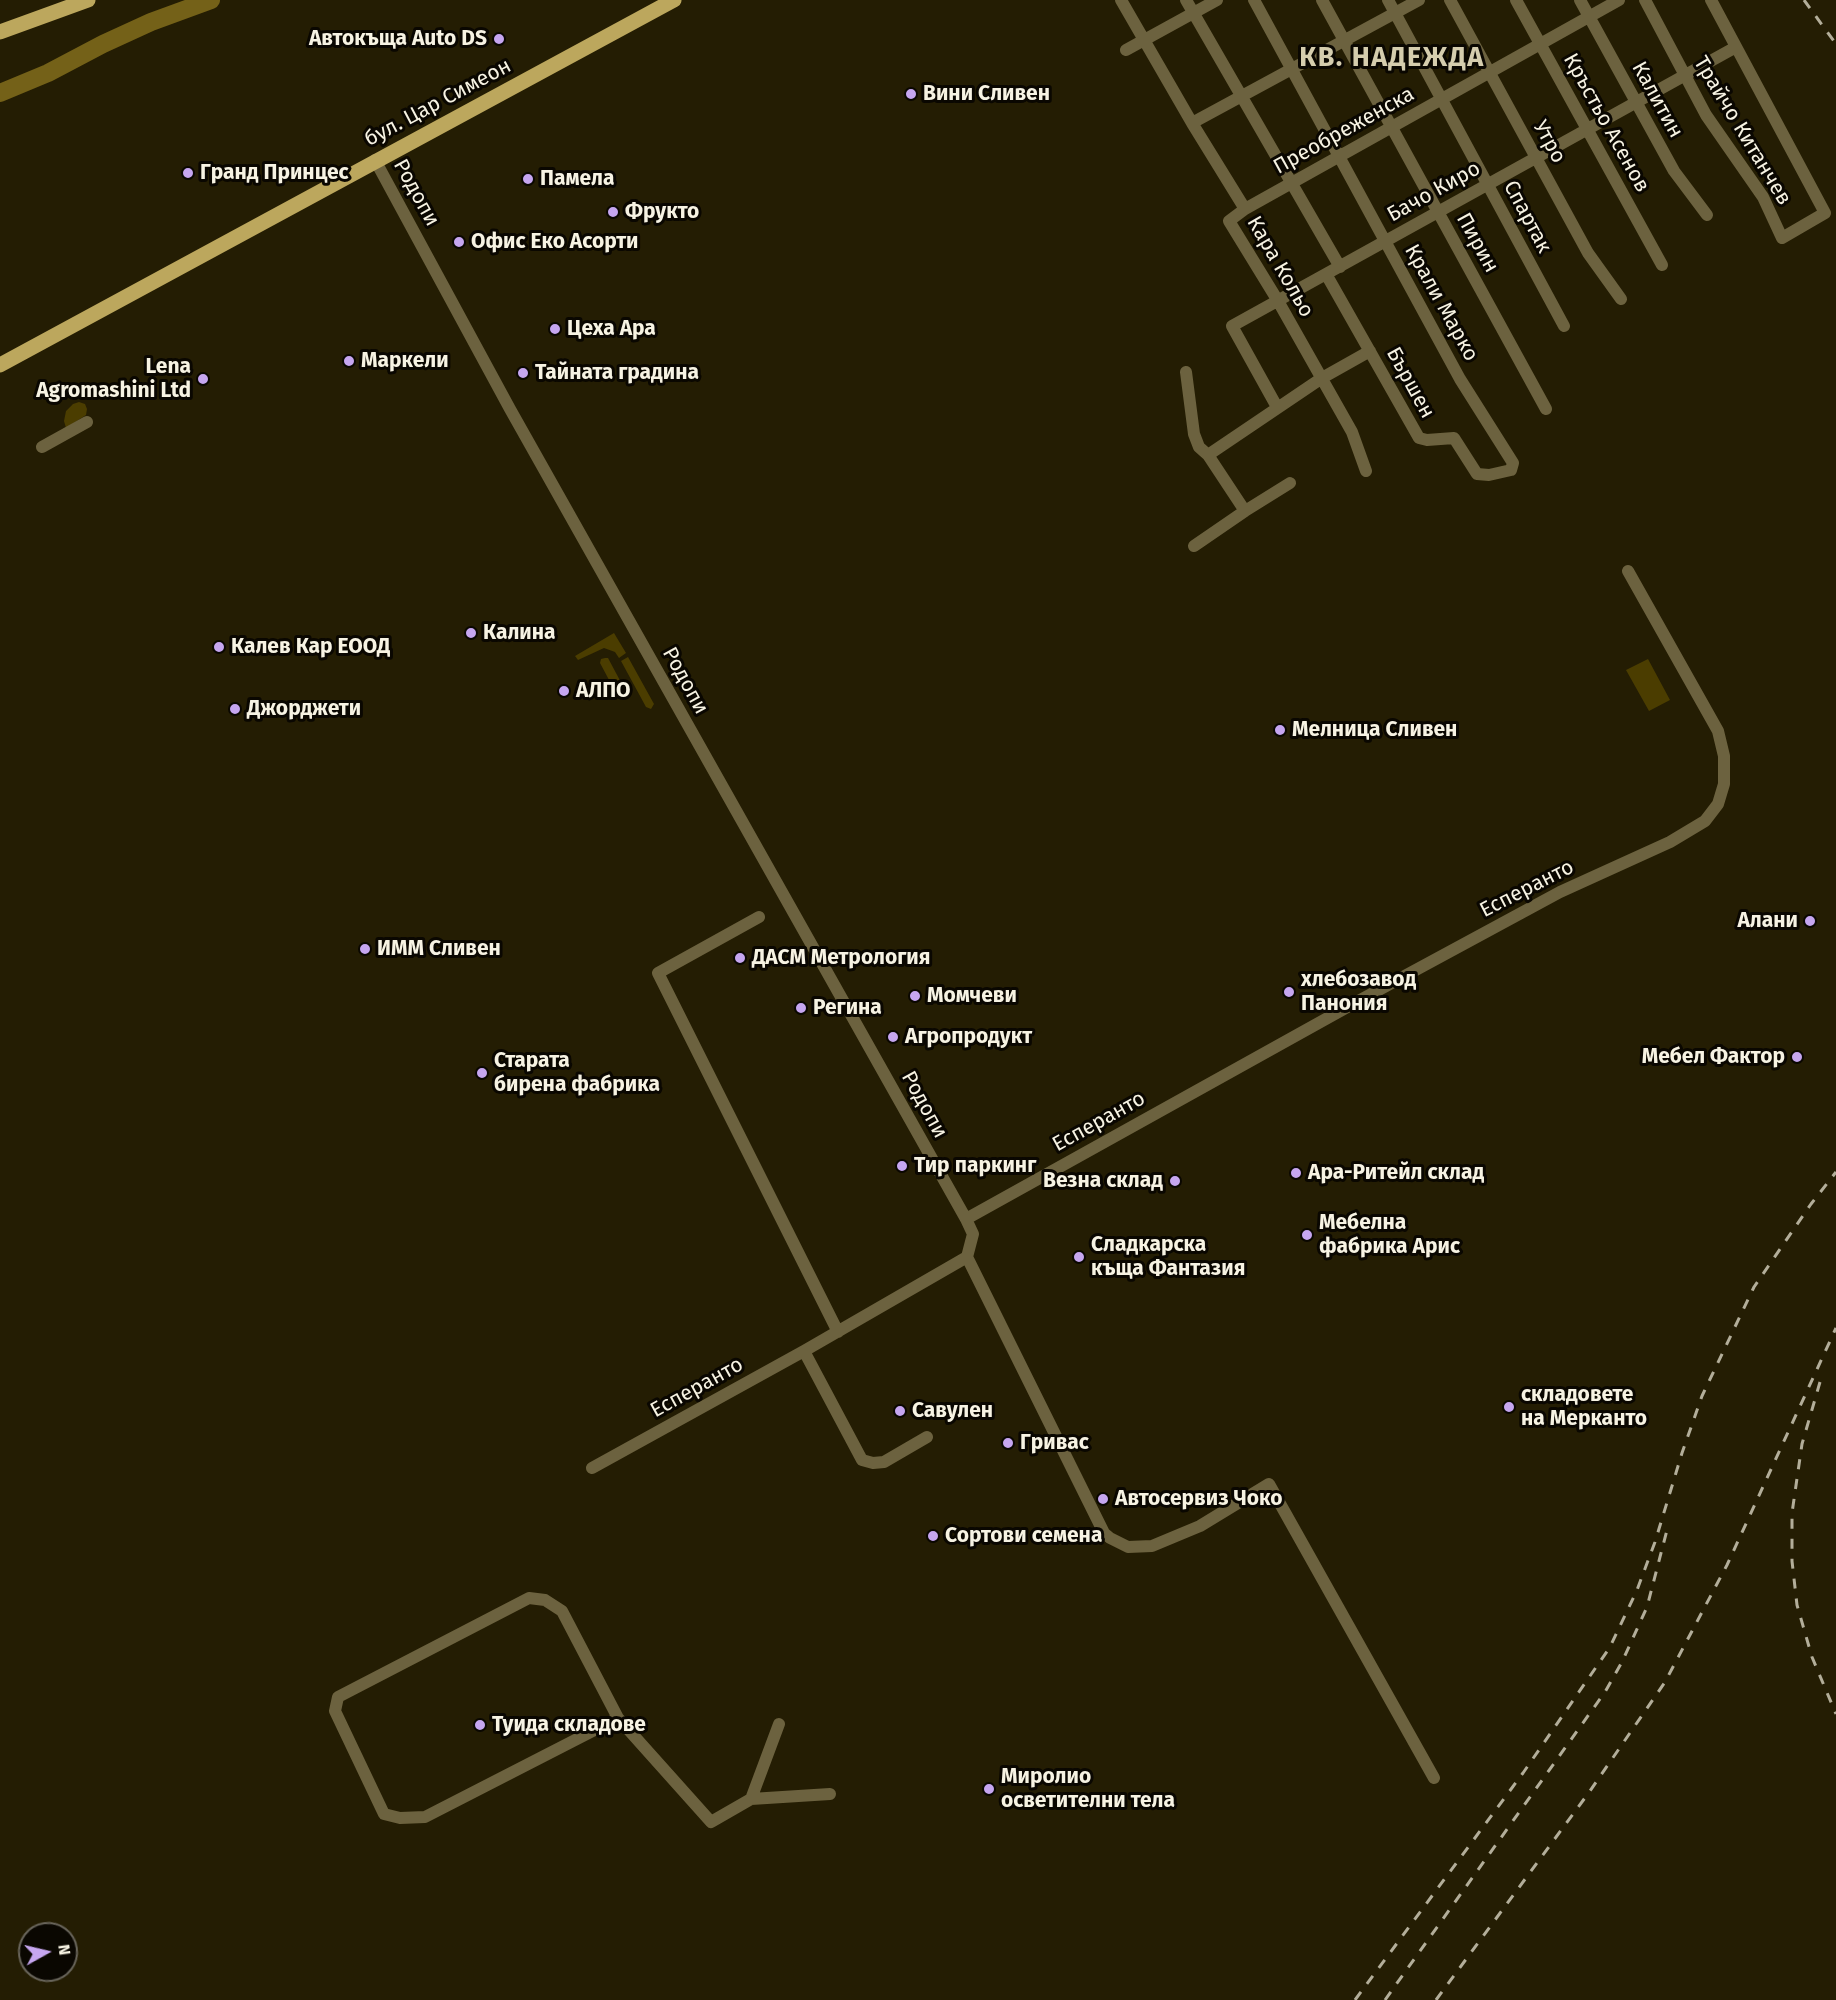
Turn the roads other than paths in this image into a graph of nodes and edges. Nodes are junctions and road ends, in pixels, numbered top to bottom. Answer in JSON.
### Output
{"nodes":[{"id":1,"x":88,"y":0,"type":"edge"},
{"id":2,"x":674,"y":0,"type":"edge"},
{"id":3,"x":1121,"y":0,"type":"edge"},
{"id":4,"x":1186,"y":0,"type":"edge"},
{"id":5,"x":1217,"y":0,"type":"edge"},
{"id":6,"x":1254,"y":0,"type":"edge"},
{"id":7,"x":1322,"y":0,"type":"edge"},
{"id":8,"x":1388,"y":0,"type":"edge"},
{"id":9,"x":1419,"y":0,"type":"edge"},
{"id":10,"x":1450,"y":0,"type":"edge"},
{"id":11,"x":1516,"y":0,"type":"edge"},
{"id":12,"x":1580,"y":0,"type":"edge"},
{"id":13,"x":1619,"y":0,"type":"edge"},
{"id":14,"x":1645,"y":0,"type":"edge"},
{"id":15,"x":1711,"y":0,"type":"edge"},
{"id":16,"x":1194,"y":13,"type":"junction"},
{"id":17,"x":1395,"y":13,"type":"junction"},
{"id":18,"x":1589,"y":17,"type":"junction"},
{"id":19,"x":0,"y":32,"type":"edge"},
{"id":20,"x":1144,"y":40,"type":"junction"},
{"id":21,"x":1344,"y":41,"type":"junction"},
{"id":22,"x":1540,"y":44,"type":"junction"},
{"id":23,"x":1736,"y":47,"type":"junction"},
{"id":24,"x":1126,"y":50,"type":"dead end"},
{"id":25,"x":1292,"y":69,"type":"junction"},
{"id":26,"x":1489,"y":73,"type":"junction"},
{"id":27,"x":1685,"y":76,"type":"junction"},
{"id":28,"x":1242,"y":96,"type":"junction"},
{"id":29,"x":1442,"y":99,"type":"junction"},
{"id":30,"x":1636,"y":102,"type":"junction"},
{"id":31,"x":1192,"y":123,"type":"junction"},
{"id":32,"x":1391,"y":127,"type":"junction"},
{"id":33,"x":1587,"y":129,"type":"junction"},
{"id":34,"x":1339,"y":156,"type":"junction"},
{"id":35,"x":1535,"y":158,"type":"junction"},
{"id":36,"x":375,"y":160,"type":"junction"},
{"id":37,"x":1292,"y":183,"type":"junction"},
{"id":38,"x":1488,"y":185,"type":"junction"},
{"id":39,"x":1245,"y":209,"type":"junction"},
{"id":40,"x":1438,"y":212,"type":"junction"},
{"id":41,"x":1707,"y":215,"type":"dead end"},
{"id":42,"x":1385,"y":242,"type":"junction"},
{"id":43,"x":1662,"y":265,"type":"dead end"},
{"id":44,"x":1340,"y":267,"type":"junction"},
{"id":45,"x":1326,"y":274,"type":"junction"},
{"id":46,"x":1621,"y":299,"type":"dead end"},
{"id":47,"x":1278,"y":301,"type":"junction"},
{"id":48,"x":1564,"y":326,"type":"dead end"},
{"id":49,"x":1370,"y":351,"type":"junction"},
{"id":50,"x":0,"y":365,"type":"edge"},
{"id":51,"x":1186,"y":372,"type":"dead end"},
{"id":52,"x":1322,"y":378,"type":"junction"},
{"id":53,"x":1277,"y":407,"type":"junction"},
{"id":54,"x":1546,"y":409,"type":"dead end"},
{"id":55,"x":87,"y":422,"type":"dead end"},
{"id":56,"x":42,"y":447,"type":"dead end"},
{"id":57,"x":1208,"y":455,"type":"junction"},
{"id":58,"x":1513,"y":464,"type":"joint"},
{"id":59,"x":1366,"y":471,"type":"dead end"},
{"id":60,"x":1290,"y":483,"type":"dead end"},
{"id":61,"x":1245,"y":511,"type":"junction"},
{"id":62,"x":1194,"y":546,"type":"dead end"},
{"id":63,"x":1628,"y":571,"type":"dead end"},
{"id":64,"x":759,"y":917,"type":"dead end"},
{"id":65,"x":966,"y":1219,"type":"junction"},
{"id":66,"x":967,"y":1257,"type":"junction"},
{"id":67,"x":838,"y":1332,"type":"junction"},
{"id":68,"x":804,"y":1351,"type":"junction"},
{"id":69,"x":927,"y":1437,"type":"dead end"},
{"id":70,"x":592,"y":1468,"type":"dead end"},
{"id":71,"x":618,"y":1718,"type":"junction"},
{"id":72,"x":779,"y":1724,"type":"dead end"},
{"id":73,"x":1434,"y":1778,"type":"dead end"},
{"id":74,"x":830,"y":1794,"type":"dead end"},
{"id":75,"x":751,"y":1799,"type":"junction"}],
"edges":[{"from":1,"to":19,"type":"main road"},
{"from":2,"to":36,"type":"main road","name":"бул. Цар Симеон"},
{"from":3,"to":20,"type":"street","name":"Кара Кольо"},
{"from":4,"to":16,"type":"street"},
{"from":5,"to":16,"type":"street"},
{"from":6,"to":25,"type":"street","name":"Крали Марко"},
{"from":7,"to":21,"type":"street","name":"Пирин"},
{"from":8,"to":17,"type":"street","name":"Спартак"},
{"from":9,"to":17,"type":"street"},
{"from":10,"to":26,"type":"street","name":"Утро"},
{"from":11,"to":22,"type":"street","name":"Кръстьо Асенов"},
{"from":12,"to":18,"type":"street","name":"Калитин"},
{"from":13,"to":18,"type":"street","name":"Преобреженска"},
{"from":14,"to":27,"type":"street","name":"Трайчо Китанчев"},
{"from":15,"to":23,"type":"street"},
{"from":16,"to":20,"type":"street"},
{"from":16,"to":28,"type":"street"},
{"from":17,"to":21,"type":"street"},
{"from":17,"to":29,"type":"street","name":"Спартак"},
{"from":18,"to":22,"type":"street","name":"Преобреженска"},
{"from":18,"to":30,"type":"street","name":"Калитин"},
{"from":20,"to":24,"type":"street"},
{"from":20,"to":31,"type":"street","name":"Кара Кольо"},
{"from":21,"to":25,"type":"street"},
{"from":21,"to":32,"type":"street","name":"Пирин"},
{"from":22,"to":26,"type":"street","name":"Преобреженска"},
{"from":22,"to":33,"type":"street","name":"Кръстьо Асенов"},
{"from":23,"to":27,"type":"street","name":"Бачо Киро"},
{"from":23,"to":27,"type":"street","name":"Трайчо Китанчев"},
{"from":25,"to":28,"type":"street"},
{"from":25,"to":34,"type":"street","name":"Крали Марко"},
{"from":26,"to":29,"type":"street","name":"Преобреженска"},
{"from":26,"to":35,"type":"street","name":"Утро"},
{"from":27,"to":30,"type":"street","name":"Бачо Киро"},
{"from":28,"to":31,"type":"street"},
{"from":28,"to":37,"type":"street"},
{"from":29,"to":32,"type":"street","name":"Преобреженска"},
{"from":29,"to":38,"type":"street","name":"Спартак"},
{"from":30,"to":33,"type":"street","name":"Бачо Киро"},
{"from":30,"to":41,"type":"street","name":"Калитин"},
{"from":31,"to":39,"type":"street","name":"Кара Кольо"},
{"from":32,"to":34,"type":"street","name":"Преобреженска"},
{"from":32,"to":40,"type":"street","name":"Пирин"},
{"from":33,"to":35,"type":"street","name":"Бачо Киро"},
{"from":33,"to":43,"type":"street","name":"Кръстьо Асенов"},
{"from":34,"to":37,"type":"street","name":"Преобреженска"},
{"from":34,"to":42,"type":"street","name":"Крали Марко"},
{"from":35,"to":38,"type":"street","name":"Бачо Киро"},
{"from":35,"to":46,"type":"street","name":"Утро"},
{"from":36,"to":50,"type":"main road","name":"бул. Цар Симеон"},
{"from":36,"to":65,"type":"street","name":"Родопи"},
{"from":37,"to":39,"type":"street","name":"Преобреженска"},
{"from":37,"to":44,"type":"street"},
{"from":38,"to":40,"type":"street","name":"Бачо Киро"},
{"from":38,"to":48,"type":"street","name":"Спартак"},
{"from":39,"to":47,"type":"street","name":"Кара Кольо"},
{"from":40,"to":42,"type":"street","name":"Бачо Киро"},
{"from":40,"to":54,"type":"street","name":"Пирин"},
{"from":42,"to":44,"type":"street","name":"Бачо Киро"},
{"from":42,"to":58,"type":"street","name":"Крали Марко"},
{"from":44,"to":45,"type":"street","name":"Бачо Киро"},
{"from":45,"to":47,"type":"street","name":"Бачо Киро"},
{"from":45,"to":49,"type":"street","name":"Бършен"},
{"from":47,"to":52,"type":"street","name":"Кара Кольо"},
{"from":47,"to":53,"type":"street","name":"Бачо Киро"},
{"from":49,"to":52,"type":"street"},
{"from":49,"to":58,"type":"street","name":"Бършен"},
{"from":51,"to":57,"type":"street"},
{"from":52,"to":53,"type":"street"},
{"from":52,"to":59,"type":"street","name":"Кара Кольо"},
{"from":53,"to":57,"type":"street"},
{"from":55,"to":56,"type":"street"},
{"from":57,"to":61,"type":"street"},
{"from":60,"to":61,"type":"street"},
{"from":61,"to":62,"type":"street"},
{"from":63,"to":65,"type":"street","name":"Есперанто"},
{"from":64,"to":67,"type":"street"},
{"from":65,"to":66,"type":"street"},
{"from":66,"to":67,"type":"street","name":"Есперанто"},
{"from":66,"to":73,"type":"street"},
{"from":67,"to":68,"type":"street","name":"Есперанто"},
{"from":68,"to":69,"type":"street"},
{"from":68,"to":70,"type":"street","name":"Есперанто"},
{"from":71,"to":71,"type":"street"},
{"from":71,"to":75,"type":"street"},
{"from":72,"to":75,"type":"street"},
{"from":74,"to":75,"type":"street"}]}
